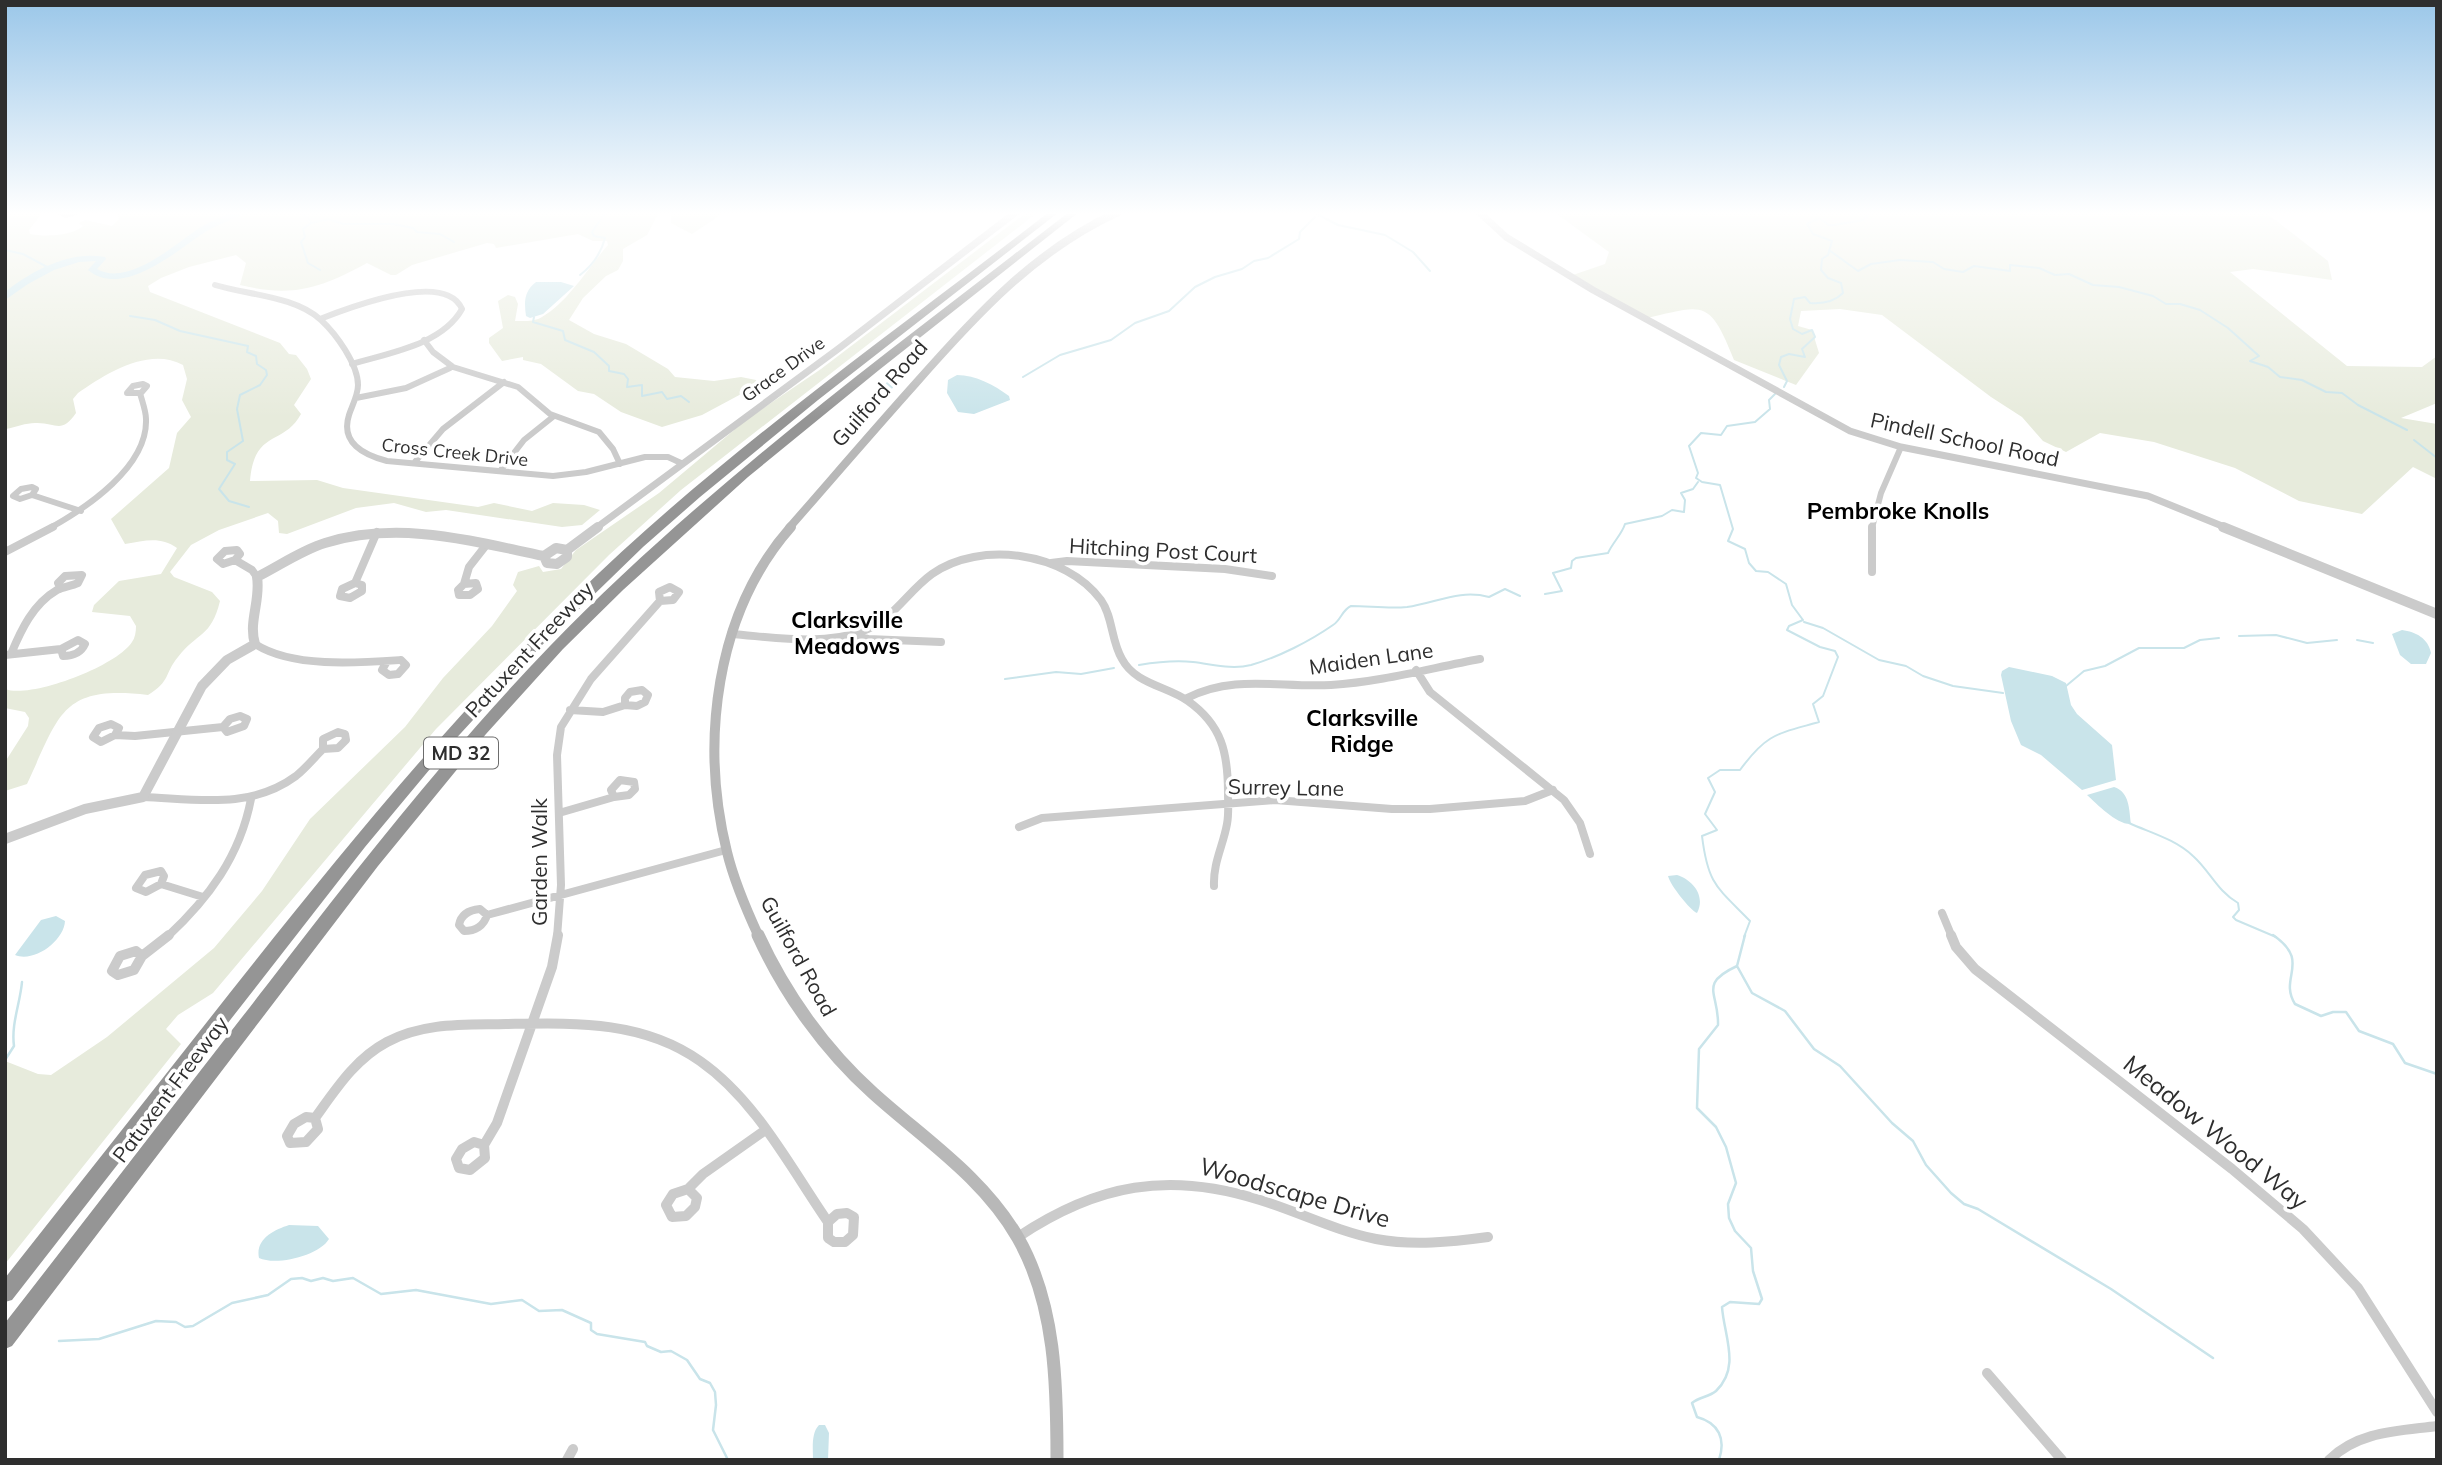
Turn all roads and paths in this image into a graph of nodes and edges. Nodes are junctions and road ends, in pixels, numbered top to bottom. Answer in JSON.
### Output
{"nodes":[{"id":1,"x":927,"y":280,"type":"edge"},
{"id":2,"x":964,"y":280,"type":"edge"},
{"id":3,"x":966,"y":280,"type":"edge"},
{"id":4,"x":987,"y":280,"type":"edge"},
{"id":5,"x":1017,"y":280,"type":"edge"},
{"id":6,"x":1579,"y":280,"type":"edge"},
{"id":7,"x":215,"y":285,"type":"dead end"},
{"id":8,"x":939,"y":301,"type":"junction"},
{"id":9,"x":320,"y":319,"type":"junction"},
{"id":10,"x":424,"y":340,"type":"junction"},
{"id":11,"x":352,"y":365,"type":"junction"},
{"id":12,"x":450,"y":368,"type":"junction"},
{"id":13,"x":504,"y":383,"type":"junction"},
{"id":14,"x":139,"y":393,"type":"dead end"},
{"id":15,"x":356,"y":398,"type":"junction"},
{"id":16,"x":554,"y":416,"type":"junction"},
{"id":17,"x":1901,"y":447,"type":"junction"},
{"id":18,"x":414,"y":463,"type":"junction"},
{"id":19,"x":681,"y":463,"type":"junction"},
{"id":20,"x":620,"y":464,"type":"junction"},
{"id":21,"x":500,"y":471,"type":"junction"},
{"id":22,"x":32,"y":495,"type":"dead end"},
{"id":23,"x":81,"y":511,"type":"junction"},
{"id":24,"x":377,"y":532,"type":"junction"},
{"id":25,"x":487,"y":544,"type":"junction"},
{"id":26,"x":567,"y":550,"type":"junction"},
{"id":27,"x":5,"y":552,"type":"edge"},
{"id":28,"x":544,"y":556,"type":"junction"},
{"id":29,"x":235,"y":560,"type":"dead end"},
{"id":30,"x":1051,"y":563,"type":"junction"},
{"id":31,"x":1872,"y":572,"type":"dead end"},
{"id":32,"x":1272,"y":576,"type":"dead end"},
{"id":33,"x":257,"y":577,"type":"junction"},
{"id":34,"x":355,"y":583,"type":"dead end"},
{"id":35,"x":464,"y":584,"type":"dead end"},
{"id":36,"x":60,"y":587,"type":"dead end"},
{"id":37,"x":660,"y":601,"type":"dead end"},
{"id":38,"x":2437,"y":614,"type":"edge"},
{"id":39,"x":731,"y":634,"type":"junction"},
{"id":40,"x":853,"y":634,"type":"junction"},
{"id":41,"x":941,"y":642,"type":"dead end"},
{"id":42,"x":255,"y":644,"type":"junction"},
{"id":43,"x":61,"y":649,"type":"dead end"},
{"id":44,"x":8,"y":654,"type":"edge"},
{"id":45,"x":1480,"y":659,"type":"dead end"},
{"id":46,"x":386,"y":663,"type":"dead end"},
{"id":47,"x":1416,"y":670,"type":"junction"},
{"id":48,"x":1187,"y":698,"type":"junction"},
{"id":49,"x":625,"y":705,"type":"dead end"},
{"id":50,"x":570,"y":710,"type":"junction"},
{"id":51,"x":223,"y":727,"type":"dead end"},
{"id":52,"x":179,"y":731,"type":"junction"},
{"id":53,"x":115,"y":735,"type":"dead end"},
{"id":54,"x":323,"y":750,"type":"dead end"},
{"id":55,"x":1553,"y":790,"type":"junction"},
{"id":56,"x":143,"y":797,"type":"junction"},
{"id":57,"x":614,"y":797,"type":"dead end"},
{"id":58,"x":251,"y":799,"type":"junction"},
{"id":59,"x":1228,"y":803,"type":"junction"},
{"id":60,"x":559,"y":813,"type":"junction"},
{"id":61,"x":1019,"y":827,"type":"dead end"},
{"id":62,"x":5,"y":839,"type":"edge"},
{"id":63,"x":726,"y":850,"type":"junction"},
{"id":64,"x":1590,"y":854,"type":"dead end"},
{"id":65,"x":161,"y":884,"type":"dead end"},
{"id":66,"x":1214,"y":886,"type":"dead end"},
{"id":67,"x":562,"y":894,"type":"junction"},
{"id":68,"x":203,"y":897,"type":"junction"},
{"id":69,"x":1942,"y":913,"type":"dead end"},
{"id":70,"x":486,"y":915,"type":"dead end"},
{"id":71,"x":142,"y":956,"type":"dead end"},
{"id":72,"x":532,"y":1024,"type":"junction"},
{"id":73,"x":315,"y":1118,"type":"dead end"},
{"id":74,"x":764,"y":1131,"type":"junction"},
{"id":75,"x":484,"y":1145,"type":"dead end"},
{"id":76,"x":688,"y":1189,"type":"dead end"},
{"id":77,"x":828,"y":1222,"type":"dead end"},
{"id":78,"x":1018,"y":1237,"type":"junction"},
{"id":79,"x":1488,"y":1237,"type":"dead end"},
{"id":80,"x":5,"y":1293,"type":"edge"},
{"id":81,"x":5,"y":1339,"type":"edge"},
{"id":82,"x":1987,"y":1373,"type":"dead end"},
{"id":83,"x":2437,"y":1412,"type":"edge"},
{"id":84,"x":2437,"y":1426,"type":"edge"},
{"id":85,"x":1057,"y":1460,"type":"edge"},
{"id":86,"x":2062,"y":1460,"type":"edge"},
{"id":87,"x":2329,"y":1460,"type":"edge"}],
"edges":[{"from":1,"to":19,"type":"street","name":"Grace Drive"},
{"from":2,"to":8,"type":"highway"},
{"from":3,"to":8,"type":"highway","name":"Patuxent Freeway","number":"MD 32"},
{"from":4,"to":81,"type":"highway","name":"Patuxent Freeway","number":"MD 32"},
{"from":5,"to":39,"type":"main road","name":"Guilford Road"},
{"from":6,"to":17,"type":"street","name":"Pindell School Road"},
{"from":7,"to":9,"type":"street"},
{"from":8,"to":80,"type":"highway","name":"Patuxent Freeway","number":"MD 32"},
{"from":9,"to":10,"type":"street"},
{"from":9,"to":11,"type":"street","name":"Cross Creek Drive"},
{"from":10,"to":11,"type":"street"},
{"from":10,"to":12,"type":"street"},
{"from":11,"to":15,"type":"street","name":"Cross Creek Drive"},
{"from":12,"to":13,"type":"street"},
{"from":12,"to":15,"type":"street"},
{"from":13,"to":16,"type":"street"},
{"from":13,"to":18,"type":"street"},
{"from":14,"to":23,"type":"street"},
{"from":15,"to":18,"type":"street","name":"Cross Creek Drive"},
{"from":16,"to":20,"type":"street"},
{"from":16,"to":21,"type":"street"},
{"from":17,"to":31,"type":"street"},
{"from":17,"to":38,"type":"street","name":"Pindell School Road"},
{"from":18,"to":21,"type":"street","name":"Cross Creek Drive"},
{"from":19,"to":20,"type":"street","name":"Cross Creek Drive"},
{"from":19,"to":26,"type":"street","name":"Grace Drive"},
{"from":20,"to":21,"type":"street","name":"Cross Creek Drive"},
{"from":22,"to":23,"type":"street"},
{"from":23,"to":27,"type":"street"},
{"from":24,"to":25,"type":"street"},
{"from":24,"to":33,"type":"street"},
{"from":24,"to":34,"type":"street"},
{"from":25,"to":28,"type":"street"},
{"from":25,"to":35,"type":"street"},
{"from":26,"to":28,"type":"street"},
{"from":26,"to":28,"type":"street"},
{"from":29,"to":33,"type":"street"},
{"from":30,"to":32,"type":"street","name":"Hitching Post Court"},
{"from":30,"to":40,"type":"street","name":"Hitching Post Court"},
{"from":30,"to":48,"type":"street"},
{"from":33,"to":42,"type":"street"},
{"from":36,"to":44,"type":"street"},
{"from":37,"to":50,"type":"street","name":"Garden Walk"},
{"from":39,"to":40,"type":"street"},
{"from":39,"to":63,"type":"main road","name":"Guilford Road"},
{"from":40,"to":41,"type":"street"},
{"from":42,"to":46,"type":"street"},
{"from":42,"to":52,"type":"street"},
{"from":43,"to":44,"type":"street"},
{"from":45,"to":47,"type":"street","name":"Maiden Lane"},
{"from":47,"to":48,"type":"street","name":"Maiden Lane"},
{"from":47,"to":55,"type":"street"},
{"from":48,"to":59,"type":"street"},
{"from":49,"to":50,"type":"street"},
{"from":50,"to":60,"type":"street","name":"Garden Walk"},
{"from":51,"to":52,"type":"street"},
{"from":52,"to":53,"type":"street"},
{"from":52,"to":56,"type":"street"},
{"from":54,"to":58,"type":"street"},
{"from":55,"to":59,"type":"street","name":"Surrey Lane"},
{"from":55,"to":64,"type":"street"},
{"from":56,"to":58,"type":"street"},
{"from":56,"to":62,"type":"street"},
{"from":57,"to":60,"type":"street"},
{"from":58,"to":68,"type":"street"},
{"from":59,"to":61,"type":"street","name":"Surrey Lane"},
{"from":59,"to":66,"type":"street"},
{"from":60,"to":67,"type":"street","name":"Garden Walk"},
{"from":63,"to":67,"type":"street"},
{"from":63,"to":78,"type":"main road","name":"Guilford Road"},
{"from":65,"to":68,"type":"street"},
{"from":67,"to":70,"type":"street"},
{"from":67,"to":72,"type":"street","name":"Garden Walk"},
{"from":68,"to":71,"type":"street"},
{"from":69,"to":83,"type":"street","name":"Meadow Wood Way"},
{"from":72,"to":73,"type":"street"},
{"from":72,"to":74,"type":"street"},
{"from":72,"to":75,"type":"street","name":"Garden Walk"},
{"from":74,"to":76,"type":"street"},
{"from":74,"to":77,"type":"street"},
{"from":78,"to":79,"type":"street","name":"Woodscape Drive"},
{"from":78,"to":85,"type":"main road","name":"Guilford Road"},
{"from":82,"to":86,"type":"street"},
{"from":84,"to":87,"type":"street"}]}
